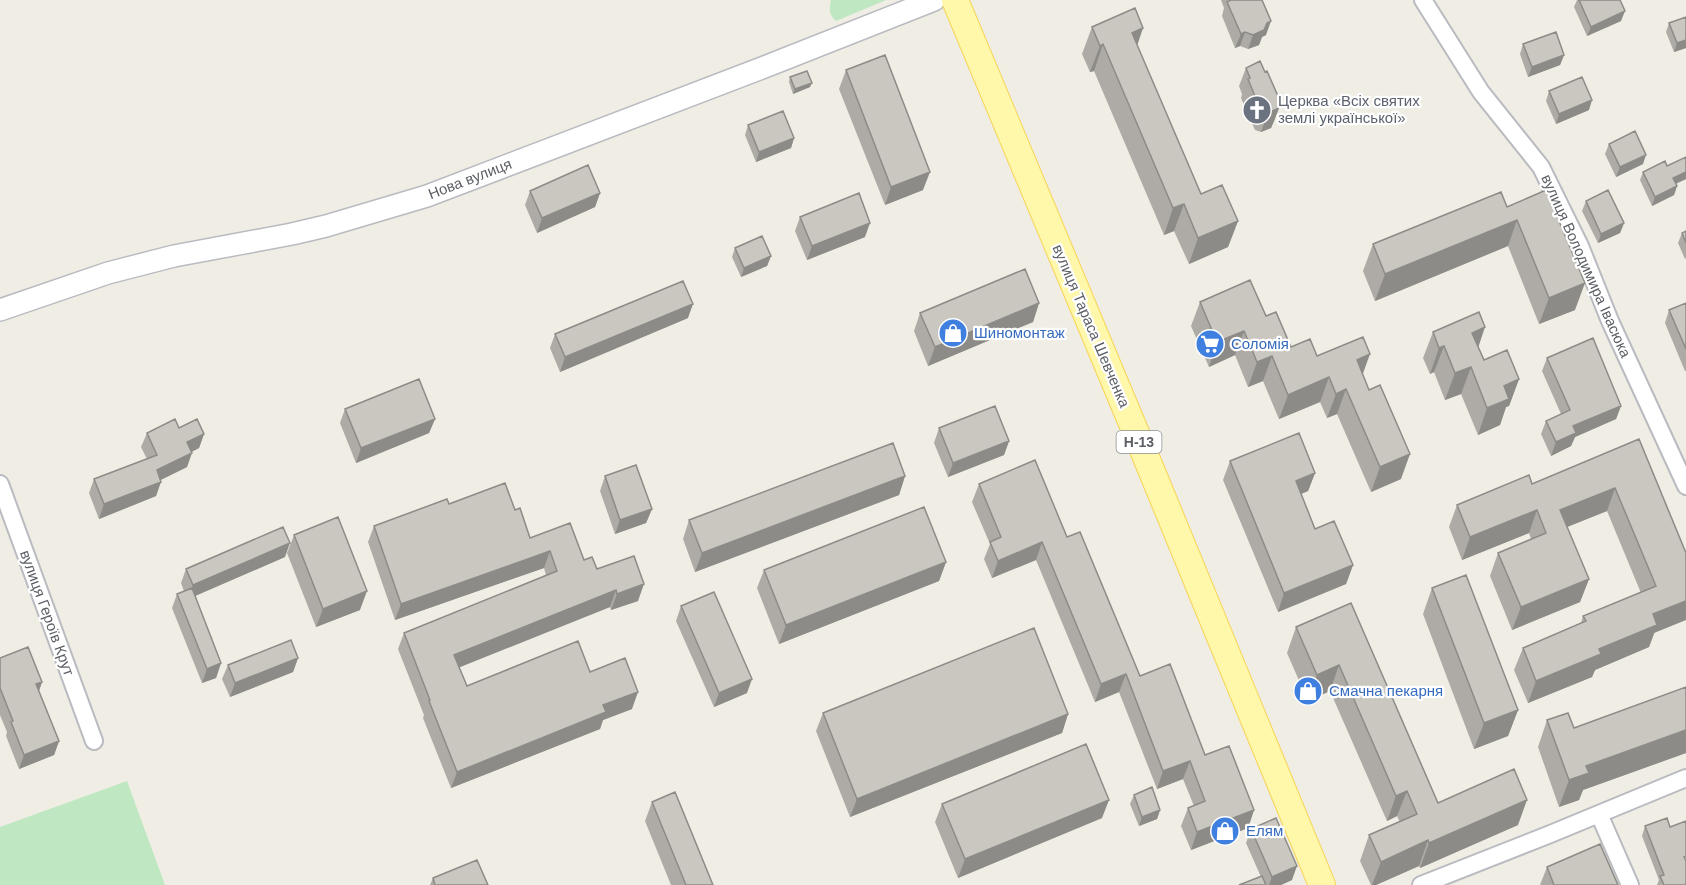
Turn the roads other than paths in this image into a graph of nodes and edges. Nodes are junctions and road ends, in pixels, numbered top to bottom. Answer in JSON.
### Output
{"nodes":[{"id":1,"x":955,"y":0,"type":"edge"},
{"id":2,"x":1423,"y":0,"type":"edge"},
{"id":3,"x":930,"y":2,"type":"edge"},
{"id":4,"x":0,"y":310,"type":"edge"},
{"id":5,"x":0,"y":484,"type":"edge"},
{"id":6,"x":1686,"y":486,"type":"edge"},
{"id":7,"x":94,"y":741,"type":"dead end"},
{"id":8,"x":1686,"y":778,"type":"edge"},
{"id":9,"x":1599,"y":814,"type":"junction"},
{"id":10,"x":1322,"y":885,"type":"edge"},
{"id":11,"x":1421,"y":885,"type":"edge"},
{"id":12,"x":1630,"y":885,"type":"edge"}],
"edges":[{"from":1,"to":10,"type":"main road","name":"вулиця Тараса Шевченка","number":"Н-13"},
{"from":2,"to":6,"type":"street","name":"вулиця Володимира Івасюка"},
{"from":3,"to":4,"type":"street","name":"Нова вулиця"},
{"from":5,"to":7,"type":"street","name":"вулиця Героїв Крут"},
{"from":8,"to":9,"type":"street"},
{"from":9,"to":11,"type":"street"},
{"from":9,"to":12,"type":"street"}]}
